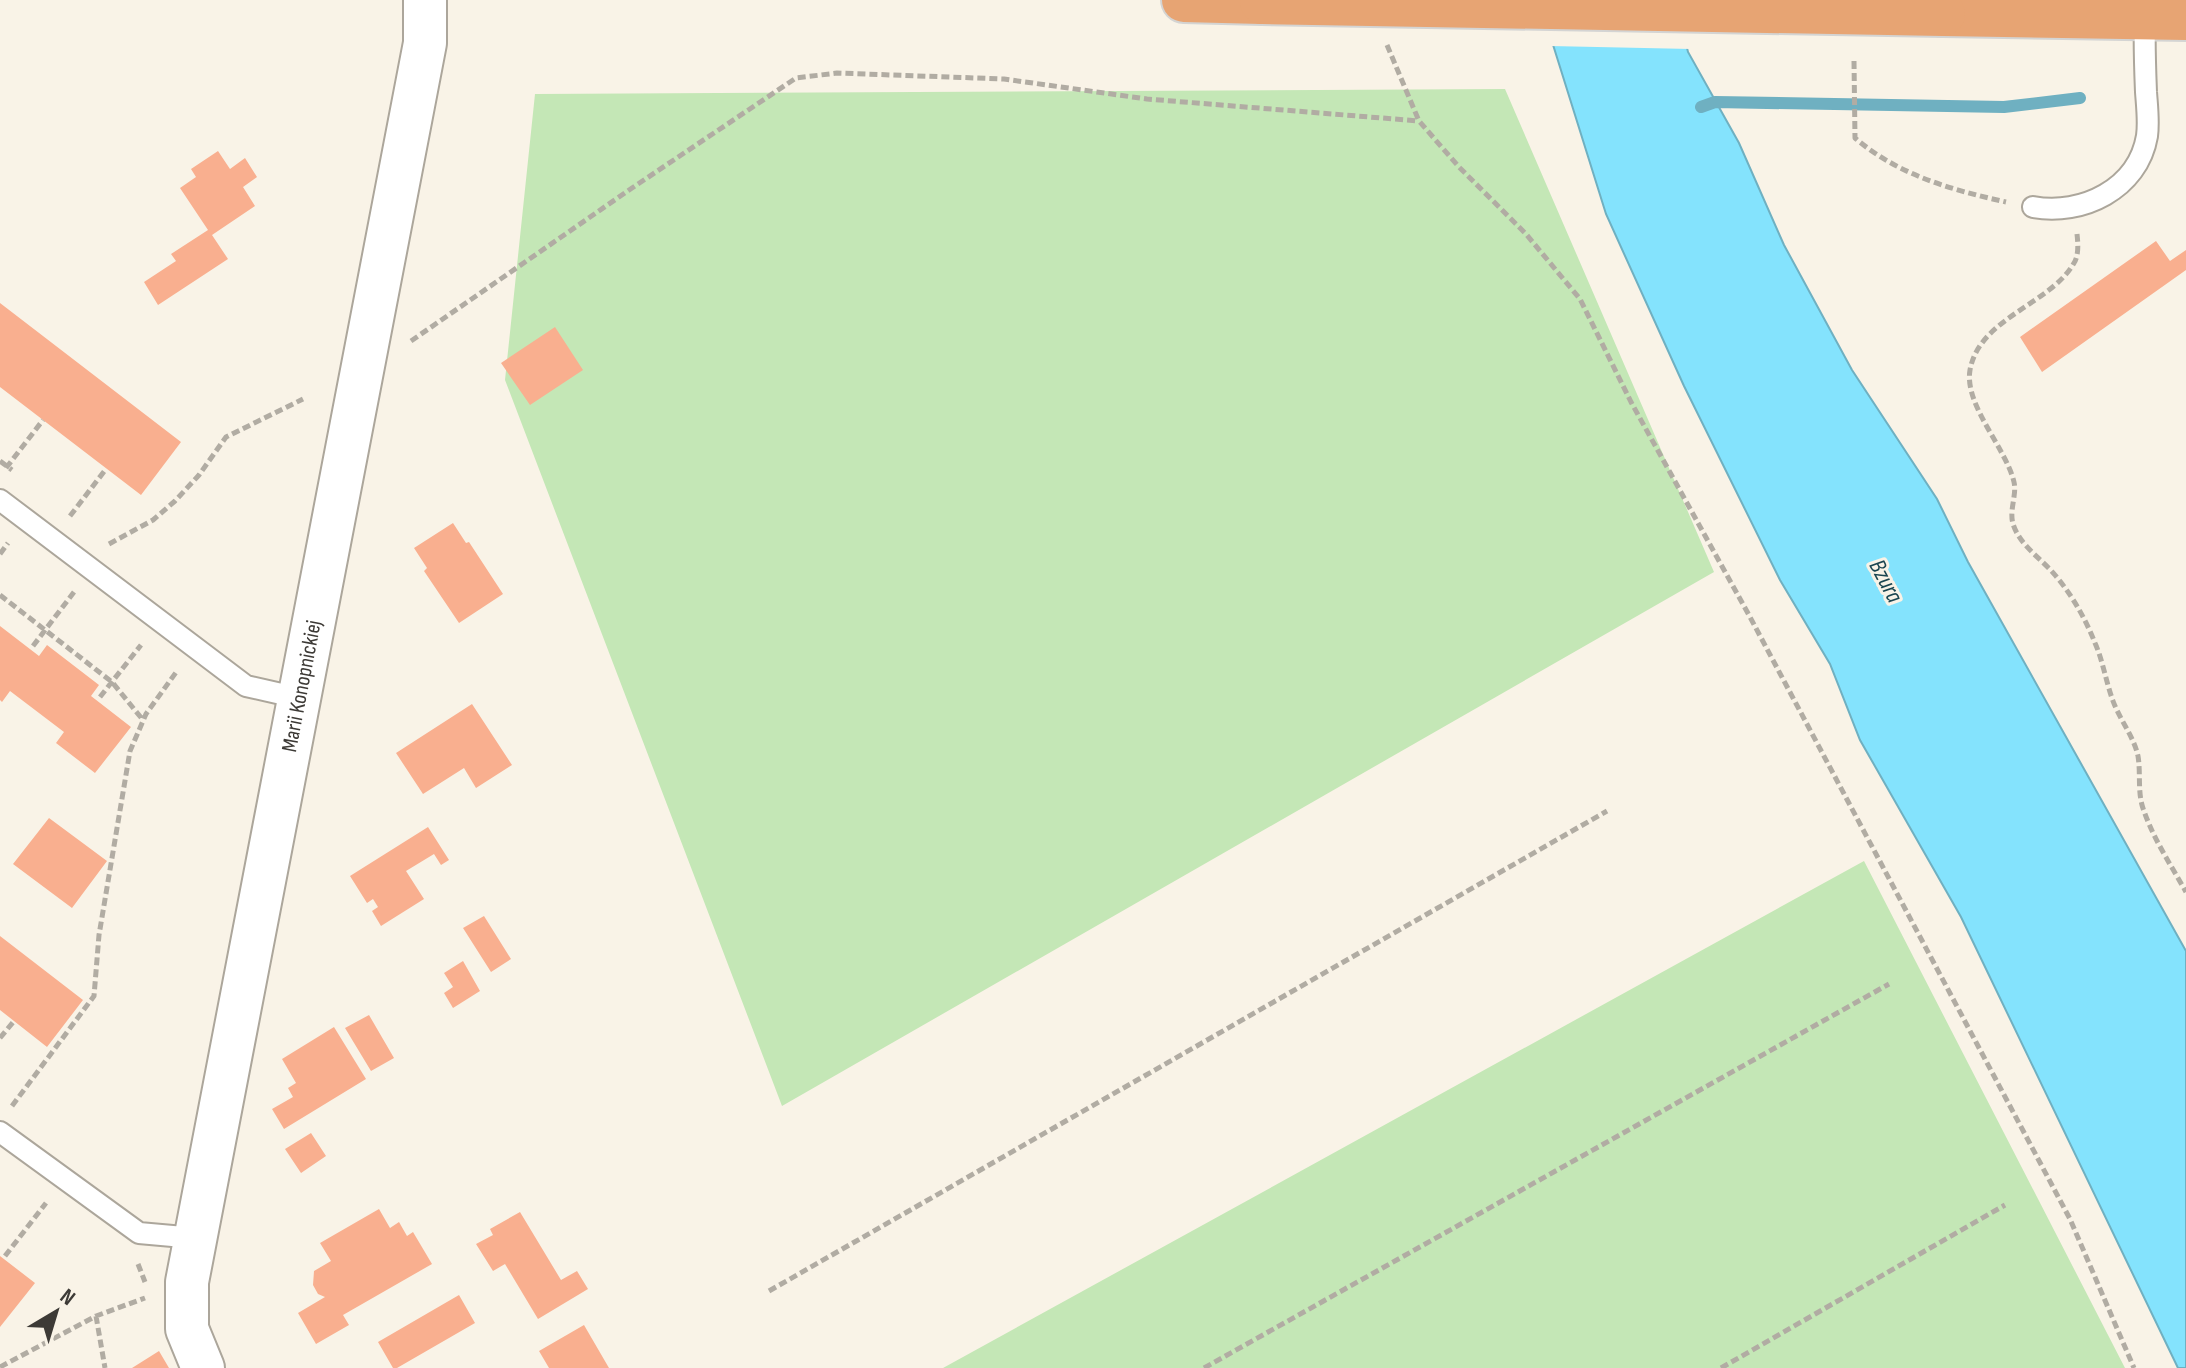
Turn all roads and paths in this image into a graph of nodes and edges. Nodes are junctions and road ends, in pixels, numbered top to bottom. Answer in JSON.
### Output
{"nodes":[{"id":1,"x":425,"y":0,"type":"edge"},
{"id":2,"x":1184,"y":0,"type":"edge"},
{"id":3,"x":1262,"y":2,"type":"edge"},
{"id":4,"x":2166,"y":18,"type":"edge"},
{"id":5,"x":1385,"y":40,"type":"dead end"},
{"id":6,"x":1854,"y":61,"type":"dead end"},
{"id":7,"x":1419,"y":121,"type":"junction"},
{"id":8,"x":2033,"y":207,"type":"joint"},
{"id":9,"x":2073,"y":209,"type":"junction"},
{"id":10,"x":410,"y":342,"type":"dead end"},
{"id":11,"x":303,"y":399,"type":"dead end"},
{"id":12,"x":43,"y":420,"type":"dead end"},
{"id":13,"x":106,"y":469,"type":"dead end"},
{"id":14,"x":0,"y":475,"type":"edge"},
{"id":15,"x":0,"y":500,"type":"edge"},
{"id":16,"x":52,"y":539,"type":"junction"},
{"id":17,"x":110,"y":544,"type":"dead end"},
{"id":18,"x":92,"y":570,"type":"junction"},
{"id":19,"x":0,"y":595,"type":"edge"},
{"id":20,"x":159,"y":621,"type":"junction"},
{"id":21,"x":44,"y":631,"type":"junction"},
{"id":22,"x":33,"y":646,"type":"dead end"},
{"id":23,"x":194,"y":647,"type":"junction"},
{"id":24,"x":112,"y":682,"type":"junction"},
{"id":25,"x":100,"y":697,"type":"dead end"},
{"id":26,"x":299,"y":698,"type":"junction"},
{"id":27,"x":143,"y":721,"type":"junction"},
{"id":28,"x":1607,"y":811,"type":"dead end"},
{"id":29,"x":2186,"y":892,"type":"edge"},
{"id":30,"x":1889,"y":984,"type":"dead end"},
{"id":31,"x":14,"y":1021,"type":"dead end"},
{"id":32,"x":0,"y":1038,"type":"edge"},
{"id":33,"x":3,"y":1123,"type":"edge"},
{"id":34,"x":64,"y":1180,"type":"junction"},
{"id":35,"x":2005,"y":1205,"type":"dead end"},
{"id":36,"x":195,"y":1238,"type":"junction"},
{"id":37,"x":5,"y":1256,"type":"dead end"},
{"id":38,"x":187,"y":1282,"type":"junction"},
{"id":39,"x":769,"y":1291,"type":"dead end"},
{"id":40,"x":96,"y":1316,"type":"junction"},
{"id":41,"x":0,"y":1367,"type":"edge"},
{"id":42,"x":105,"y":1368,"type":"edge"},
{"id":43,"x":203,"y":1368,"type":"edge"},
{"id":44,"x":1204,"y":1368,"type":"edge"},
{"id":45,"x":1721,"y":1368,"type":"edge"},
{"id":46,"x":2134,"y":1368,"type":"edge"}],
"edges":[{"from":1,"to":26,"type":"street","name":"Marii Konopnickiej"},
{"from":2,"to":3,"type":"main road"},
{"from":3,"to":4,"type":"main road","bridge":true},
{"from":4,"to":9,"type":"lane"},
{"from":5,"to":7,"type":"path"},
{"from":6,"to":8,"type":"path"},
{"from":7,"to":10,"type":"path"},
{"from":7,"to":46,"type":"path"},
{"from":8,"to":9,"type":"lane"},
{"from":9,"to":29,"type":"path"},
{"from":11,"to":17,"type":"path"},
{"from":12,"to":14,"type":"path"},
{"from":13,"to":16,"type":"path"},
{"from":15,"to":16,"type":"lane"},
{"from":16,"to":18,"type":"lane"},
{"from":18,"to":20,"type":"lane"},
{"from":18,"to":21,"type":"path"},
{"from":19,"to":21,"type":"path"},
{"from":20,"to":23,"type":"lane"},
{"from":20,"to":24,"type":"path"},
{"from":21,"to":22,"type":"path"},
{"from":21,"to":24,"type":"path"},
{"from":23,"to":26,"type":"lane"},
{"from":23,"to":27,"type":"path"},
{"from":24,"to":25,"type":"path"},
{"from":24,"to":27,"type":"path"},
{"from":26,"to":36,"type":"street","name":"Marii Konopnickiej"},
{"from":27,"to":33,"type":"path"},
{"from":28,"to":39,"type":"path"},
{"from":30,"to":44,"type":"path"},
{"from":31,"to":32,"type":"path"},
{"from":33,"to":34,"type":"lane"},
{"from":34,"to":36,"type":"lane"},
{"from":34,"to":37,"type":"path"},
{"from":35,"to":45,"type":"path"},
{"from":36,"to":38,"type":"street","name":"Marii Konopnickiej"},
{"from":38,"to":40,"type":"path"},
{"from":38,"to":43,"type":"street","name":"Marii Konopnickiej"},
{"from":40,"to":41,"type":"path"},
{"from":40,"to":42,"type":"path"}]}
